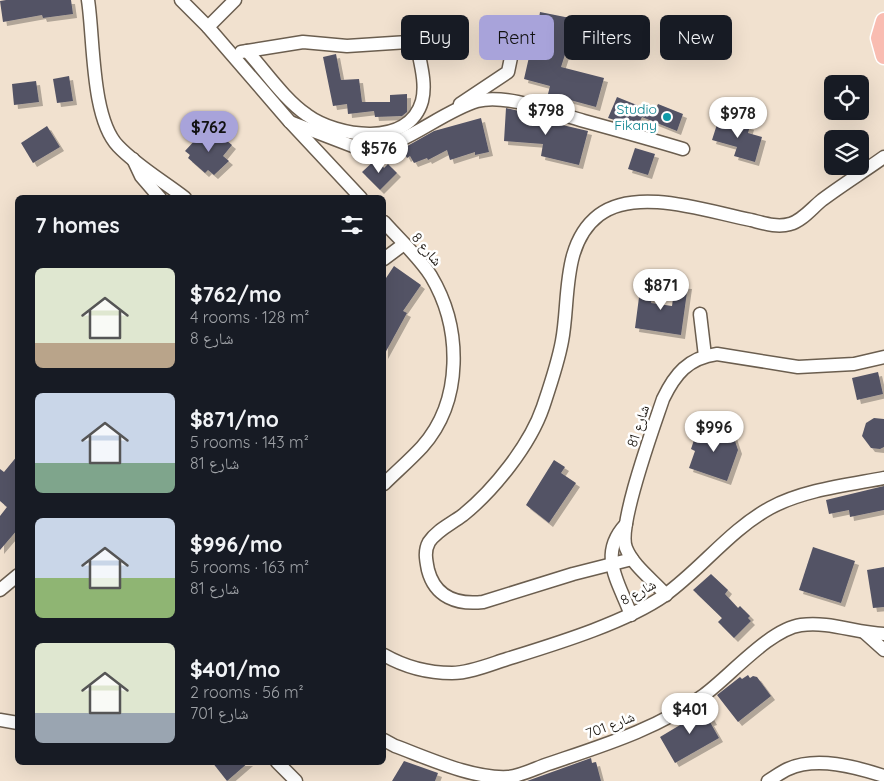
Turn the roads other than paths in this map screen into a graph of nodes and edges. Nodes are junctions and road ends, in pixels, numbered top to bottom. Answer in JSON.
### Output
{"nodes":[{"id":1,"x":88,"y":0,"type":"edge"},
{"id":2,"x":181,"y":0,"type":"edge"},
{"id":3,"x":235,"y":0,"type":"edge"},
{"id":4,"x":884,"y":21,"type":"edge"},
{"id":5,"x":208,"y":27,"type":"junction"},
{"id":6,"x":401,"y":41,"type":"edge"},
{"id":7,"x":247,"y":51,"type":"junction"},
{"id":8,"x":232,"y":54,"type":"junction"},
{"id":9,"x":884,"y":56,"type":"edge"},
{"id":10,"x":419,"y":60,"type":"edge"},
{"id":11,"x":510,"y":60,"type":"edge"},
{"id":12,"x":452,"y":110,"type":"junction"},
{"id":13,"x":290,"y":122,"type":"junction"},
{"id":14,"x":683,"y":149,"type":"dead end"},
{"id":15,"x":884,"y":157,"type":"edge"},
{"id":16,"x":133,"y":159,"type":"junction"},
{"id":17,"x":157,"y":195,"type":"edge"},
{"id":18,"x":181,"y":195,"type":"edge"},
{"id":19,"x":358,"y":195,"type":"edge"},
{"id":20,"x":386,"y":224,"type":"edge"},
{"id":21,"x":404,"y":244,"type":"junction"},
{"id":22,"x":386,"y":258,"type":"edge"},
{"id":23,"x":700,"y":314,"type":"dead end"},
{"id":24,"x":705,"y":356,"type":"junction"},
{"id":25,"x":884,"y":357,"type":"edge"},
{"id":26,"x":884,"y":478,"type":"edge"},
{"id":27,"x":386,"y":482,"type":"edge"},
{"id":28,"x":626,"y":524,"type":"junction"},
{"id":29,"x":632,"y":560,"type":"junction"},
{"id":30,"x":611,"y":564,"type":"junction"},
{"id":31,"x":15,"y":578,"type":"edge"},
{"id":32,"x":0,"y":590,"type":"edge"},
{"id":33,"x":666,"y":594,"type":"junction"},
{"id":34,"x":631,"y":615,"type":"junction"},
{"id":35,"x":865,"y":633,"type":"junction"},
{"id":36,"x":884,"y":634,"type":"edge"},
{"id":37,"x":884,"y":650,"type":"edge"},
{"id":38,"x":386,"y":655,"type":"edge"},
{"id":39,"x":0,"y":720,"type":"edge"},
{"id":40,"x":15,"y":722,"type":"edge"},
{"id":41,"x":386,"y":741,"type":"edge"},
{"id":42,"x":280,"y":765,"type":"edge"},
{"id":43,"x":884,"y":776,"type":"edge"},
{"id":44,"x":296,"y":781,"type":"edge"},
{"id":45,"x":768,"y":781,"type":"edge"}],
"edges":[{"from":1,"to":16,"type":"street"},
{"from":2,"to":5,"type":"street"},
{"from":3,"to":5,"type":"street"},
{"from":4,"to":9,"type":"main road"},
{"from":5,"to":8,"type":"street"},
{"from":6,"to":7,"type":"street"},
{"from":7,"to":8,"type":"street"},
{"from":7,"to":10,"type":"street"},
{"from":8,"to":13,"type":"street"},
{"from":11,"to":12,"type":"street"},
{"from":12,"to":13,"type":"street"},
{"from":12,"to":14,"type":"street"},
{"from":13,"to":19,"type":"street"},
{"from":15,"to":30,"type":"street"},
{"from":16,"to":17,"type":"street"},
{"from":16,"to":18,"type":"street"},
{"from":20,"to":21,"type":"street","name":"شارع 8"},
{"from":21,"to":22,"type":"street"},
{"from":21,"to":27,"type":"street","name":"شارع 8"},
{"from":23,"to":24,"type":"street"},
{"from":24,"to":25,"type":"street","name":"شارع 81"},
{"from":24,"to":28,"type":"street","name":"شارع 81"},
{"from":26,"to":33,"type":"street","name":"شارع 8"},
{"from":28,"to":29,"type":"street","name":"شارع 81"},
{"from":28,"to":30,"type":"street","name":"شارع 81"},
{"from":29,"to":30,"type":"street"},
{"from":29,"to":33,"type":"street","name":"شارع 81"},
{"from":30,"to":34,"type":"street"},
{"from":31,"to":32,"type":"street"},
{"from":33,"to":34,"type":"street","name":"شارع 8"},
{"from":34,"to":38,"type":"street","name":"شارع 8"},
{"from":35,"to":36,"type":"street","name":"شارع 701"},
{"from":35,"to":37,"type":"street"},
{"from":35,"to":41,"type":"street","name":"شارع 701"},
{"from":39,"to":40,"type":"street"},
{"from":42,"to":44,"type":"street"},
{"from":43,"to":45,"type":"street"}]}
